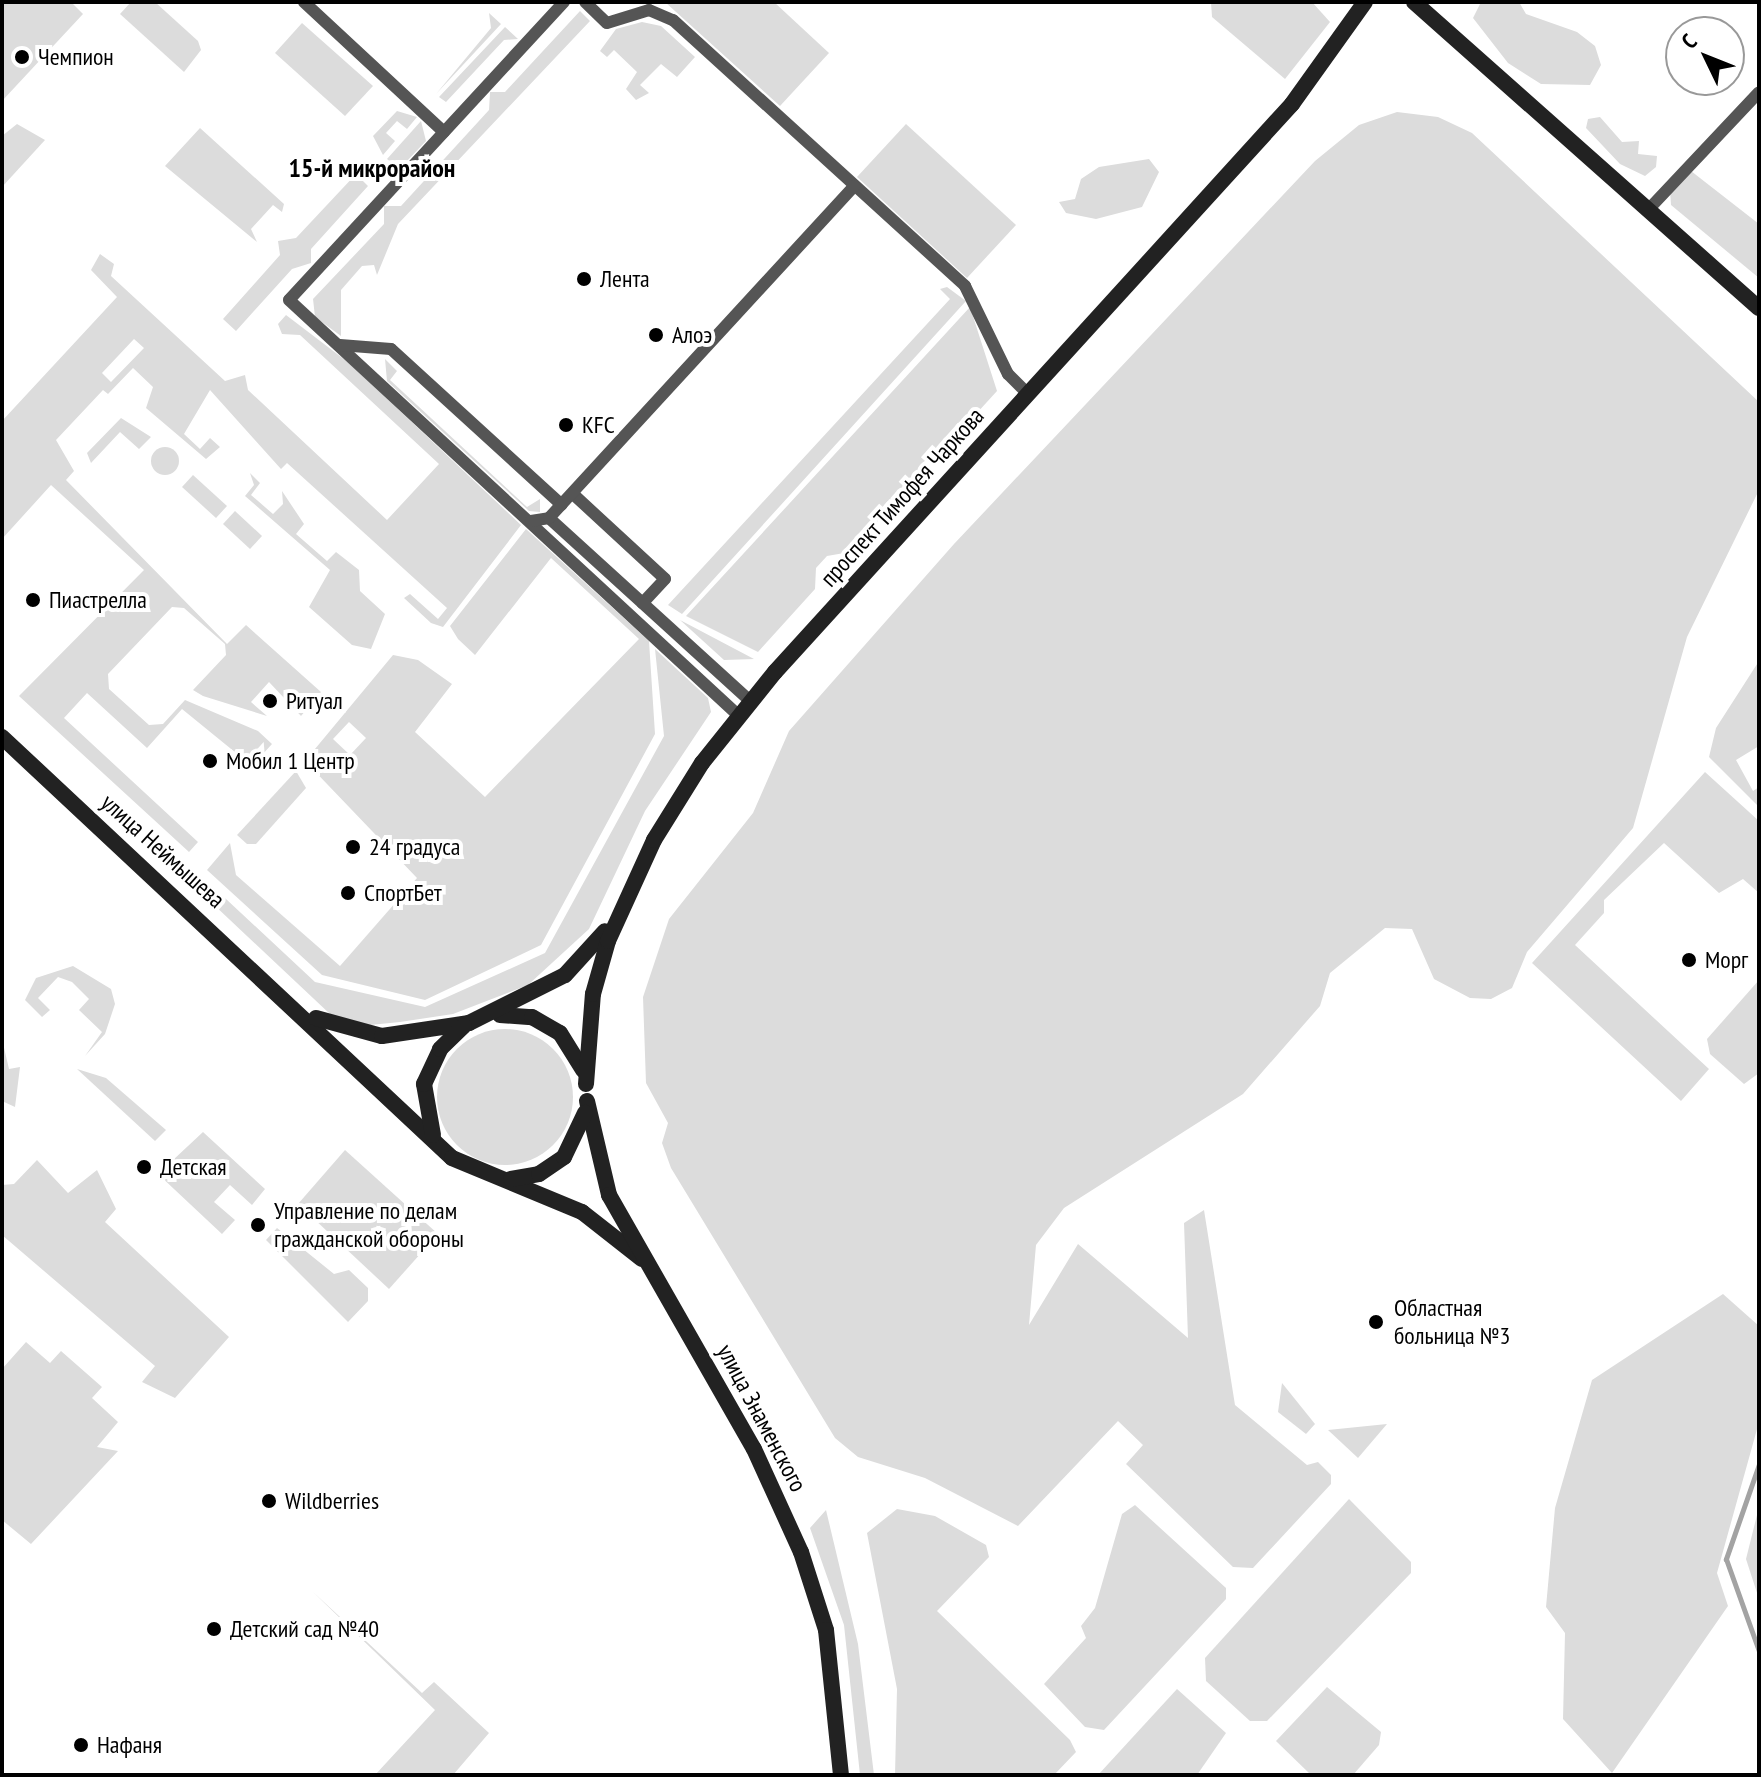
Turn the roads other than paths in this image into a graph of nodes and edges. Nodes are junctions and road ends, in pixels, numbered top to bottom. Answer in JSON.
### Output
{"nodes":[{"id":1,"x":304,"y":2,"type":"edge"},
{"id":2,"x":564,"y":2,"type":"edge"},
{"id":3,"x":585,"y":2,"type":"edge"},
{"id":4,"x":1365,"y":2,"type":"edge"},
{"id":5,"x":1414,"y":2,"type":"edge"},
{"id":6,"x":1759,"y":92,"type":"edge"},
{"id":7,"x":444,"y":132,"type":"junction"},
{"id":8,"x":854,"y":186,"type":"junction"},
{"id":9,"x":1647,"y":211,"type":"junction"},
{"id":10,"x":1759,"y":308,"type":"edge"},
{"id":11,"x":340,"y":345,"type":"junction"},
{"id":12,"x":1028,"y":394,"type":"junction"},
{"id":13,"x":573,"y":494,"type":"junction"},
{"id":14,"x":562,"y":505,"type":"junction"},
{"id":15,"x":549,"y":518,"type":"junction"},
{"id":16,"x":534,"y":526,"type":"junction"},
{"id":17,"x":643,"y":603,"type":"junction"},
{"id":18,"x":750,"y":701,"type":"junction"},
{"id":19,"x":738,"y":715,"type":"junction"},
{"id":20,"x":2,"y":737,"type":"edge"},
{"id":21,"x":621,"y":906,"type":"junction"},
{"id":22,"x":292,"y":1001,"type":"junction"},
{"id":23,"x":490,"y":1016,"type":"junction"},
{"id":24,"x":469,"y":1023,"type":"junction"},
{"id":25,"x":586,"y":1084,"type":"junction"},
{"id":26,"x":587,"y":1101,"type":"junction"},
{"id":27,"x":443,"y":1150,"type":"junction"},
{"id":28,"x":493,"y":1178,"type":"junction"},
{"id":29,"x":642,"y":1259,"type":"junction"},
{"id":30,"x":841,"y":1775,"type":"edge"}],
"edges":[{"from":1,"to":7,"type":"street"},
{"from":2,"to":7,"type":"street"},
{"from":3,"to":8,"type":"street"},
{"from":4,"to":12,"type":"main road","name":"проспект Тимофея Чаркова"},
{"from":5,"to":9,"type":"main road"},
{"from":6,"to":9,"type":"street"},
{"from":7,"to":11,"type":"street"},
{"from":8,"to":12,"type":"street"},
{"from":8,"to":13,"type":"street"},
{"from":9,"to":10,"type":"main road"},
{"from":11,"to":14,"type":"street"},
{"from":11,"to":16,"type":"street"},
{"from":12,"to":18,"type":"main road","name":"проспект Тимофея Чаркова"},
{"from":13,"to":14,"type":"street"},
{"from":13,"to":17,"type":"street"},
{"from":14,"to":15,"type":"street"},
{"from":15,"to":16,"type":"street"},
{"from":15,"to":17,"type":"street"},
{"from":16,"to":19,"type":"street"},
{"from":17,"to":18,"type":"street"},
{"from":18,"to":19,"type":"main road","name":"проспект Тимофея Чаркова"},
{"from":19,"to":21,"type":"main road","name":"проспект Тимофея Чаркова"},
{"from":20,"to":22,"type":"main road","name":"улица Неймышева"},
{"from":21,"to":23,"type":"main road"},
{"from":21,"to":25,"type":"main road","name":"проспект Тимофея Чаркова"},
{"from":22,"to":24,"type":"main road"},
{"from":22,"to":27,"type":"main road"},
{"from":23,"to":24,"type":"main road"},
{"from":23,"to":25,"type":"main road"},
{"from":24,"to":27,"type":"main road"},
{"from":25,"to":26,"type":"main road"},
{"from":26,"to":28,"type":"main road"},
{"from":26,"to":29,"type":"main road","name":"улица Знаменского"},
{"from":27,"to":28,"type":"main road"},
{"from":28,"to":29,"type":"main road"},
{"from":29,"to":30,"type":"main road","name":"улица Знаменского"}]}
